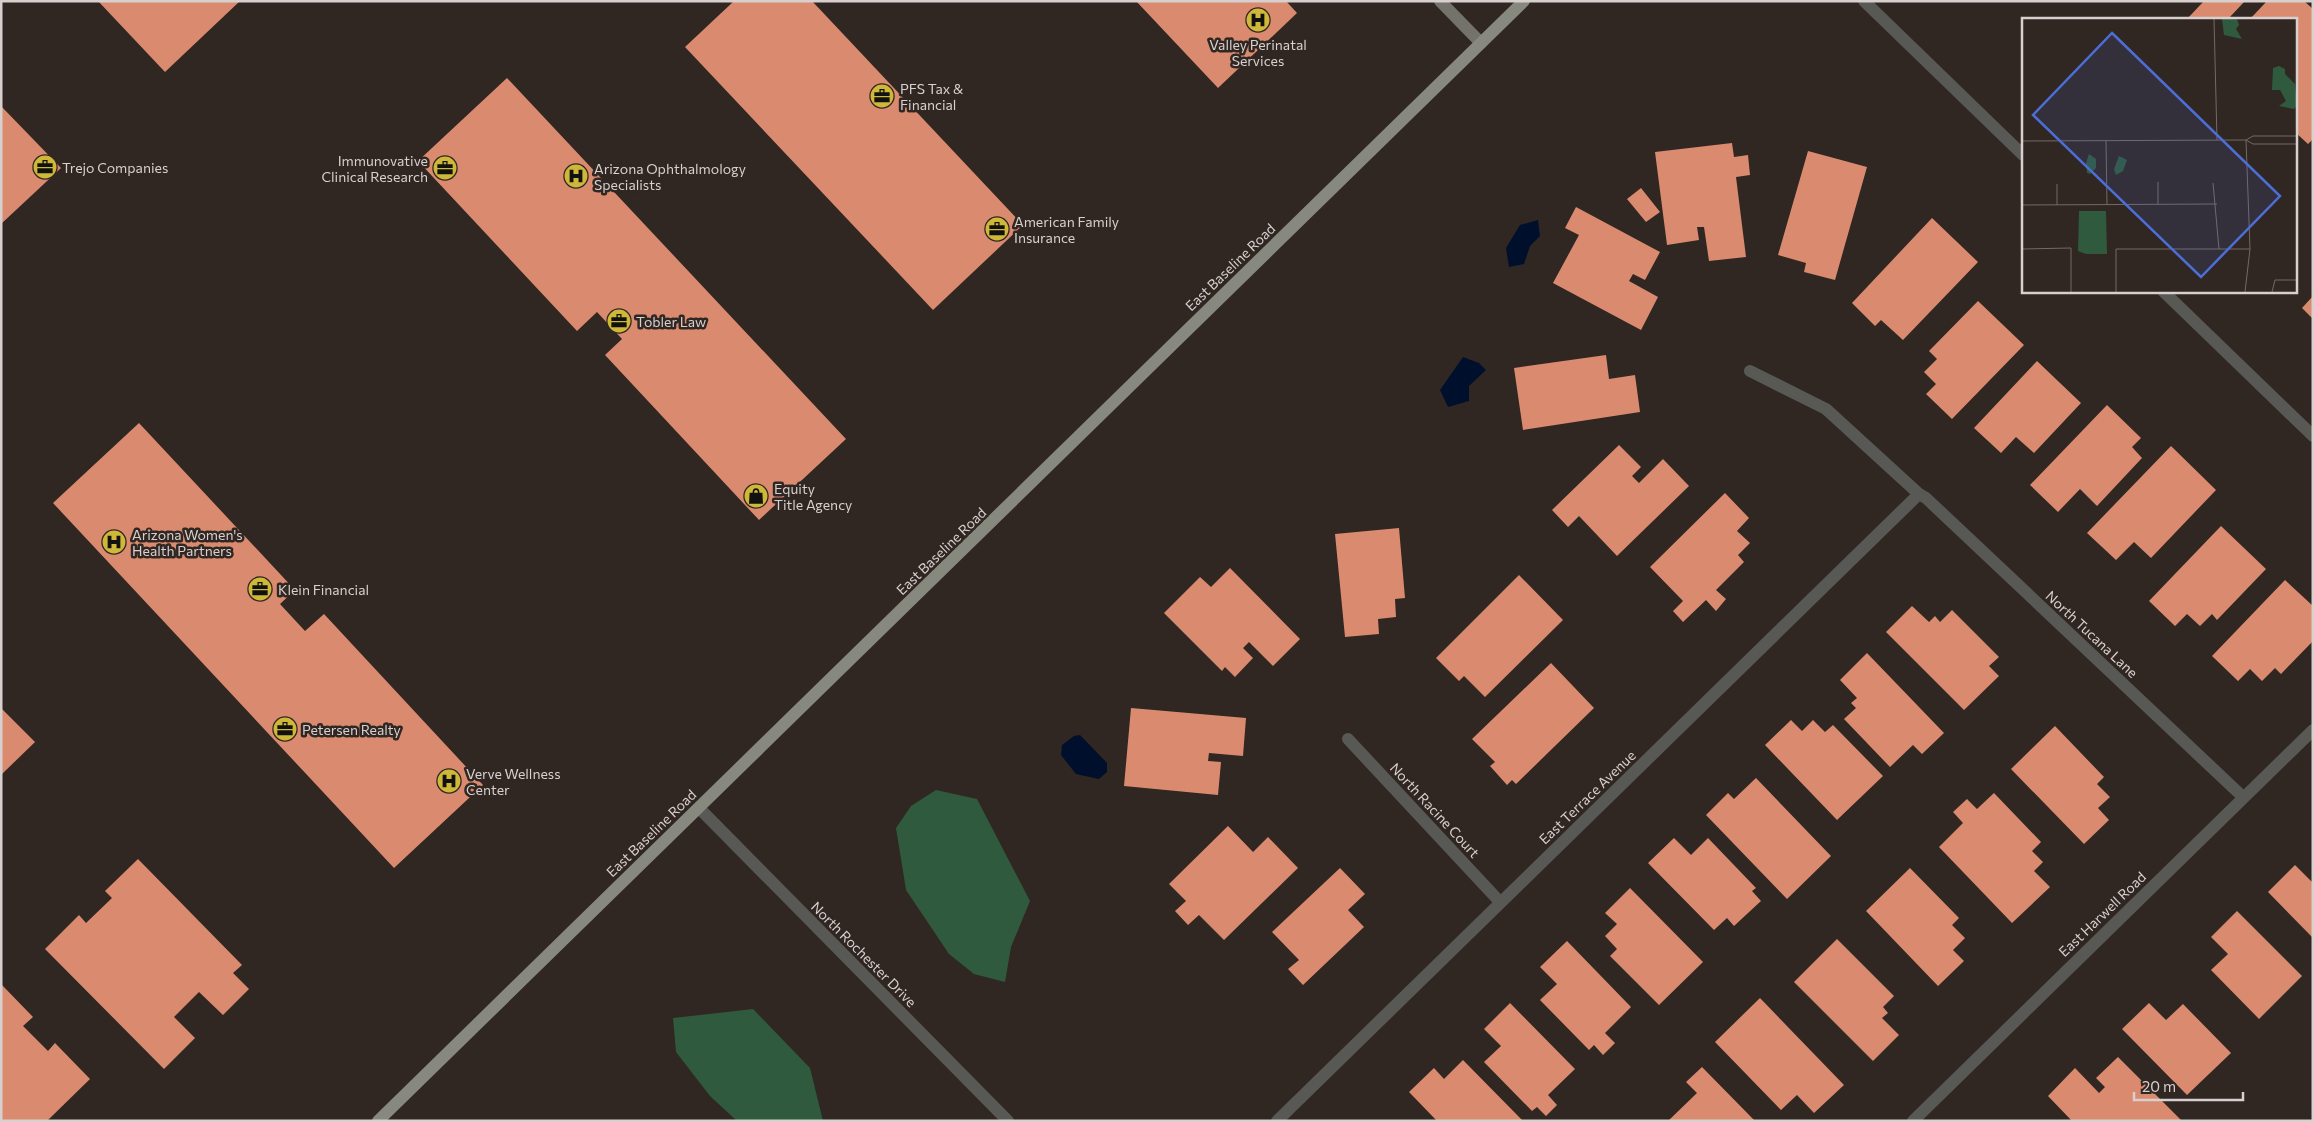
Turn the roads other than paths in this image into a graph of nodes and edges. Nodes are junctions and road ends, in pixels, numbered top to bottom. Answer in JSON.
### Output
{"nodes":[{"id":1,"x":1440,"y":1,"type":"edge"},
{"id":2,"x":1524,"y":1,"type":"edge"},
{"id":3,"x":1864,"y":1,"type":"edge"},
{"id":4,"x":1481,"y":43,"type":"junction"},
{"id":5,"x":2022,"y":154,"type":"edge"},
{"id":6,"x":2164,"y":292,"type":"edge"},
{"id":7,"x":1750,"y":371,"type":"dead end"},
{"id":8,"x":2313,"y":436,"type":"edge"},
{"id":9,"x":1919,"y":494,"type":"junction"},
{"id":10,"x":2313,"y":730,"type":"edge"},
{"id":11,"x":1348,"y":739,"type":"dead end"},
{"id":12,"x":2243,"y":797,"type":"junction"},
{"id":13,"x":699,"y":808,"type":"junction"},
{"id":14,"x":1500,"y":902,"type":"junction"},
{"id":15,"x":378,"y":1121,"type":"edge"},
{"id":16,"x":1008,"y":1121,"type":"edge"},
{"id":17,"x":1277,"y":1121,"type":"edge"},
{"id":18,"x":1913,"y":1121,"type":"edge"}],
"edges":[{"from":1,"to":4,"type":"street"},
{"from":2,"to":4,"type":"main road","name":"East Baseline Road"},
{"from":3,"to":5,"type":"street"},
{"from":4,"to":13,"type":"main road","name":"East Baseline Road"},
{"from":6,"to":8,"type":"street"},
{"from":7,"to":9,"type":"street","name":"North Tucana Lane"},
{"from":9,"to":12,"type":"street","name":"North Tucana Lane"},
{"from":9,"to":14,"type":"street","name":"East Terrace Avenue"},
{"from":10,"to":12,"type":"street","name":"East Harwell Road"},
{"from":11,"to":14,"type":"street","name":"North Racine Court"},
{"from":12,"to":18,"type":"street","name":"East Harwell Road"},
{"from":13,"to":15,"type":"main road","name":"East Baseline Road"},
{"from":13,"to":16,"type":"street","name":"North Rochester Drive"},
{"from":14,"to":17,"type":"street","name":"East Terrace Avenue"}]}
